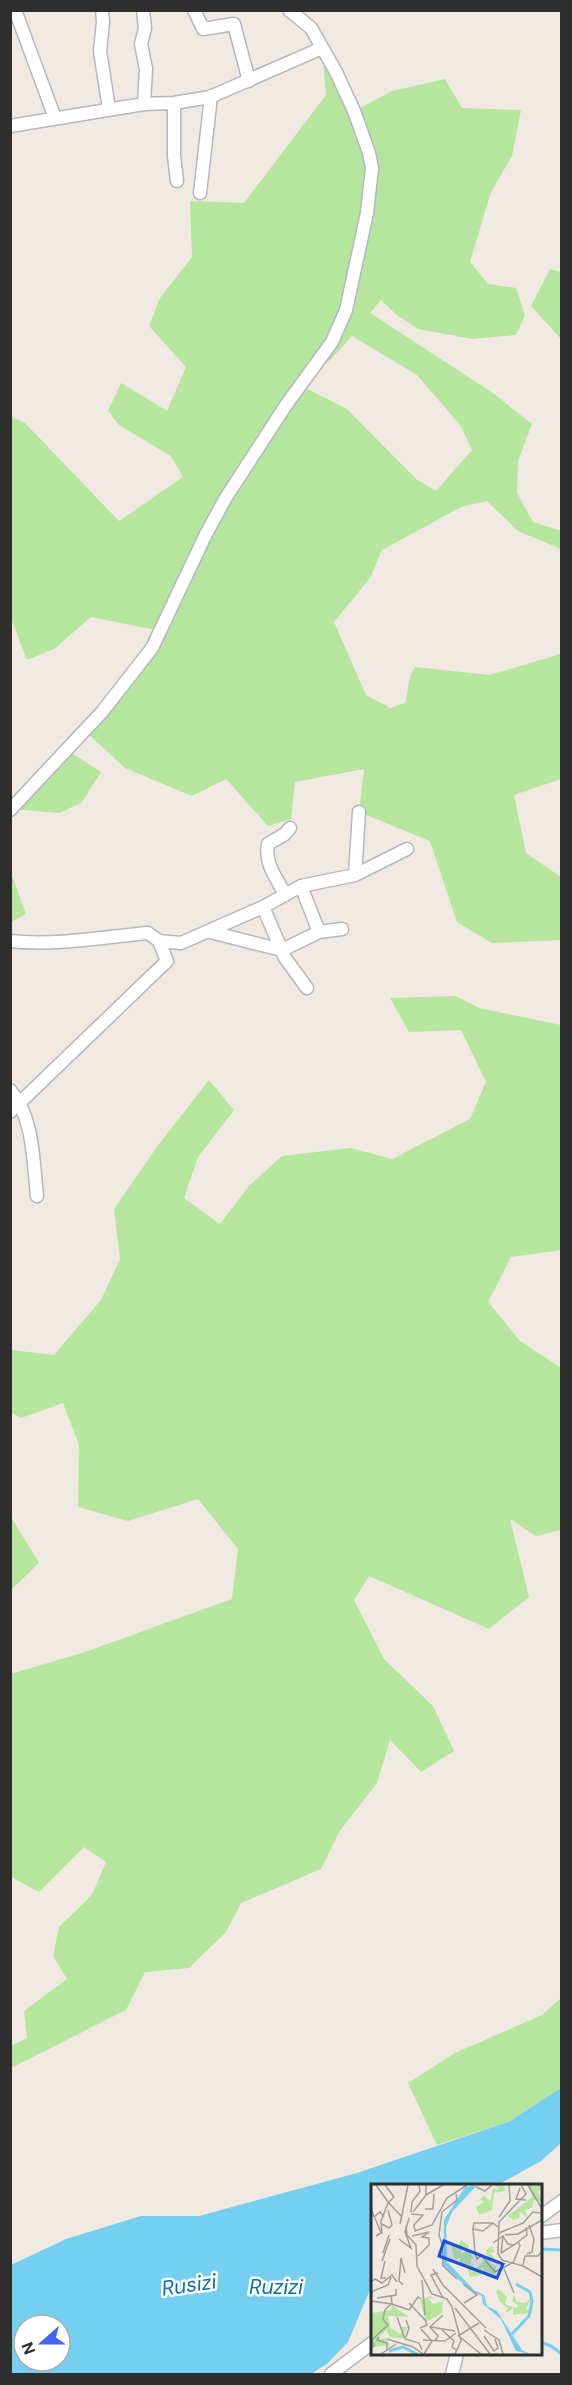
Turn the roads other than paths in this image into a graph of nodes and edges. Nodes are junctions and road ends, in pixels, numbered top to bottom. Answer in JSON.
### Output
{"nodes":[{"id":1,"x":15,"y":10,"type":"edge"},
{"id":2,"x":102,"y":10,"type":"edge"},
{"id":3,"x":143,"y":10,"type":"edge"},
{"id":4,"x":194,"y":10,"type":"edge"},
{"id":5,"x":290,"y":10,"type":"edge"},
{"id":6,"x":322,"y":48,"type":"junction"},
{"id":7,"x":249,"y":81,"type":"junction"},
{"id":8,"x":211,"y":96,"type":"junction"},
{"id":9,"x":174,"y":103,"type":"junction"},
{"id":10,"x":144,"y":104,"type":"junction"},
{"id":11,"x":109,"y":109,"type":"junction"},
{"id":12,"x":55,"y":118,"type":"junction"},
{"id":13,"x":10,"y":126,"type":"edge"},
{"id":14,"x":177,"y":181,"type":"dead end"},
{"id":15,"x":200,"y":193,"type":"dead end"},
{"id":16,"x":10,"y":810,"type":"edge"},
{"id":17,"x":359,"y":812,"type":"dead end"},
{"id":18,"x":290,"y":828,"type":"dead end"},
{"id":19,"x":407,"y":849,"type":"dead end"},
{"id":20,"x":355,"y":875,"type":"junction"},
{"id":21,"x":301,"y":886,"type":"junction"},
{"id":22,"x":285,"y":895,"type":"junction"},
{"id":23,"x":263,"y":907,"type":"junction"},
{"id":24,"x":342,"y":929,"type":"dead end"},
{"id":25,"x":210,"y":932,"type":"junction"},
{"id":26,"x":319,"y":932,"type":"junction"},
{"id":27,"x":10,"y":941,"type":"edge"},
{"id":28,"x":159,"y":941,"type":"junction"},
{"id":29,"x":282,"y":950,"type":"junction"},
{"id":30,"x":307,"y":988,"type":"dead end"},
{"id":31,"x":10,"y":1090,"type":"edge"},
{"id":32,"x":21,"y":1102,"type":"junction"},
{"id":33,"x":10,"y":1112,"type":"edge"},
{"id":34,"x":37,"y":1196,"type":"dead end"},
{"id":35,"x":561,"y":2201,"type":"edge"},
{"id":36,"x":542,"y":2215,"type":"edge"},
{"id":37,"x":561,"y":2230,"type":"edge"},
{"id":38,"x":542,"y":2233,"type":"edge"},
{"id":39,"x":371,"y":2344,"type":"edge"},
{"id":40,"x":457,"y":2355,"type":"edge"},
{"id":41,"x":331,"y":2374,"type":"edge"},
{"id":42,"x":452,"y":2374,"type":"edge"}],
"edges":[{"from":1,"to":12,"type":"street"},
{"from":2,"to":11,"type":"street"},
{"from":3,"to":10,"type":"street"},
{"from":4,"to":7,"type":"street"},
{"from":5,"to":6,"type":"street"},
{"from":6,"to":7,"type":"street"},
{"from":6,"to":16,"type":"street"},
{"from":7,"to":8,"type":"street"},
{"from":8,"to":9,"type":"street"},
{"from":8,"to":15,"type":"street"},
{"from":9,"to":10,"type":"street"},
{"from":9,"to":14,"type":"street"},
{"from":10,"to":11,"type":"street"},
{"from":11,"to":12,"type":"street"},
{"from":12,"to":13,"type":"street"},
{"from":17,"to":20,"type":"street"},
{"from":18,"to":22,"type":"street"},
{"from":19,"to":20,"type":"street"},
{"from":20,"to":21,"type":"street"},
{"from":21,"to":22,"type":"street"},
{"from":21,"to":26,"type":"street"},
{"from":22,"to":23,"type":"street"},
{"from":23,"to":25,"type":"street"},
{"from":23,"to":29,"type":"street"},
{"from":24,"to":26,"type":"street"},
{"from":25,"to":28,"type":"street"},
{"from":25,"to":29,"type":"street"},
{"from":26,"to":29,"type":"street"},
{"from":27,"to":28,"type":"street"},
{"from":28,"to":32,"type":"street"},
{"from":29,"to":30,"type":"street"},
{"from":31,"to":32,"type":"street"},
{"from":32,"to":33,"type":"street"},
{"from":32,"to":34,"type":"street"},
{"from":35,"to":36,"type":"street"},
{"from":37,"to":38,"type":"street"},
{"from":39,"to":41,"type":"street"},
{"from":40,"to":42,"type":"street"}]}
